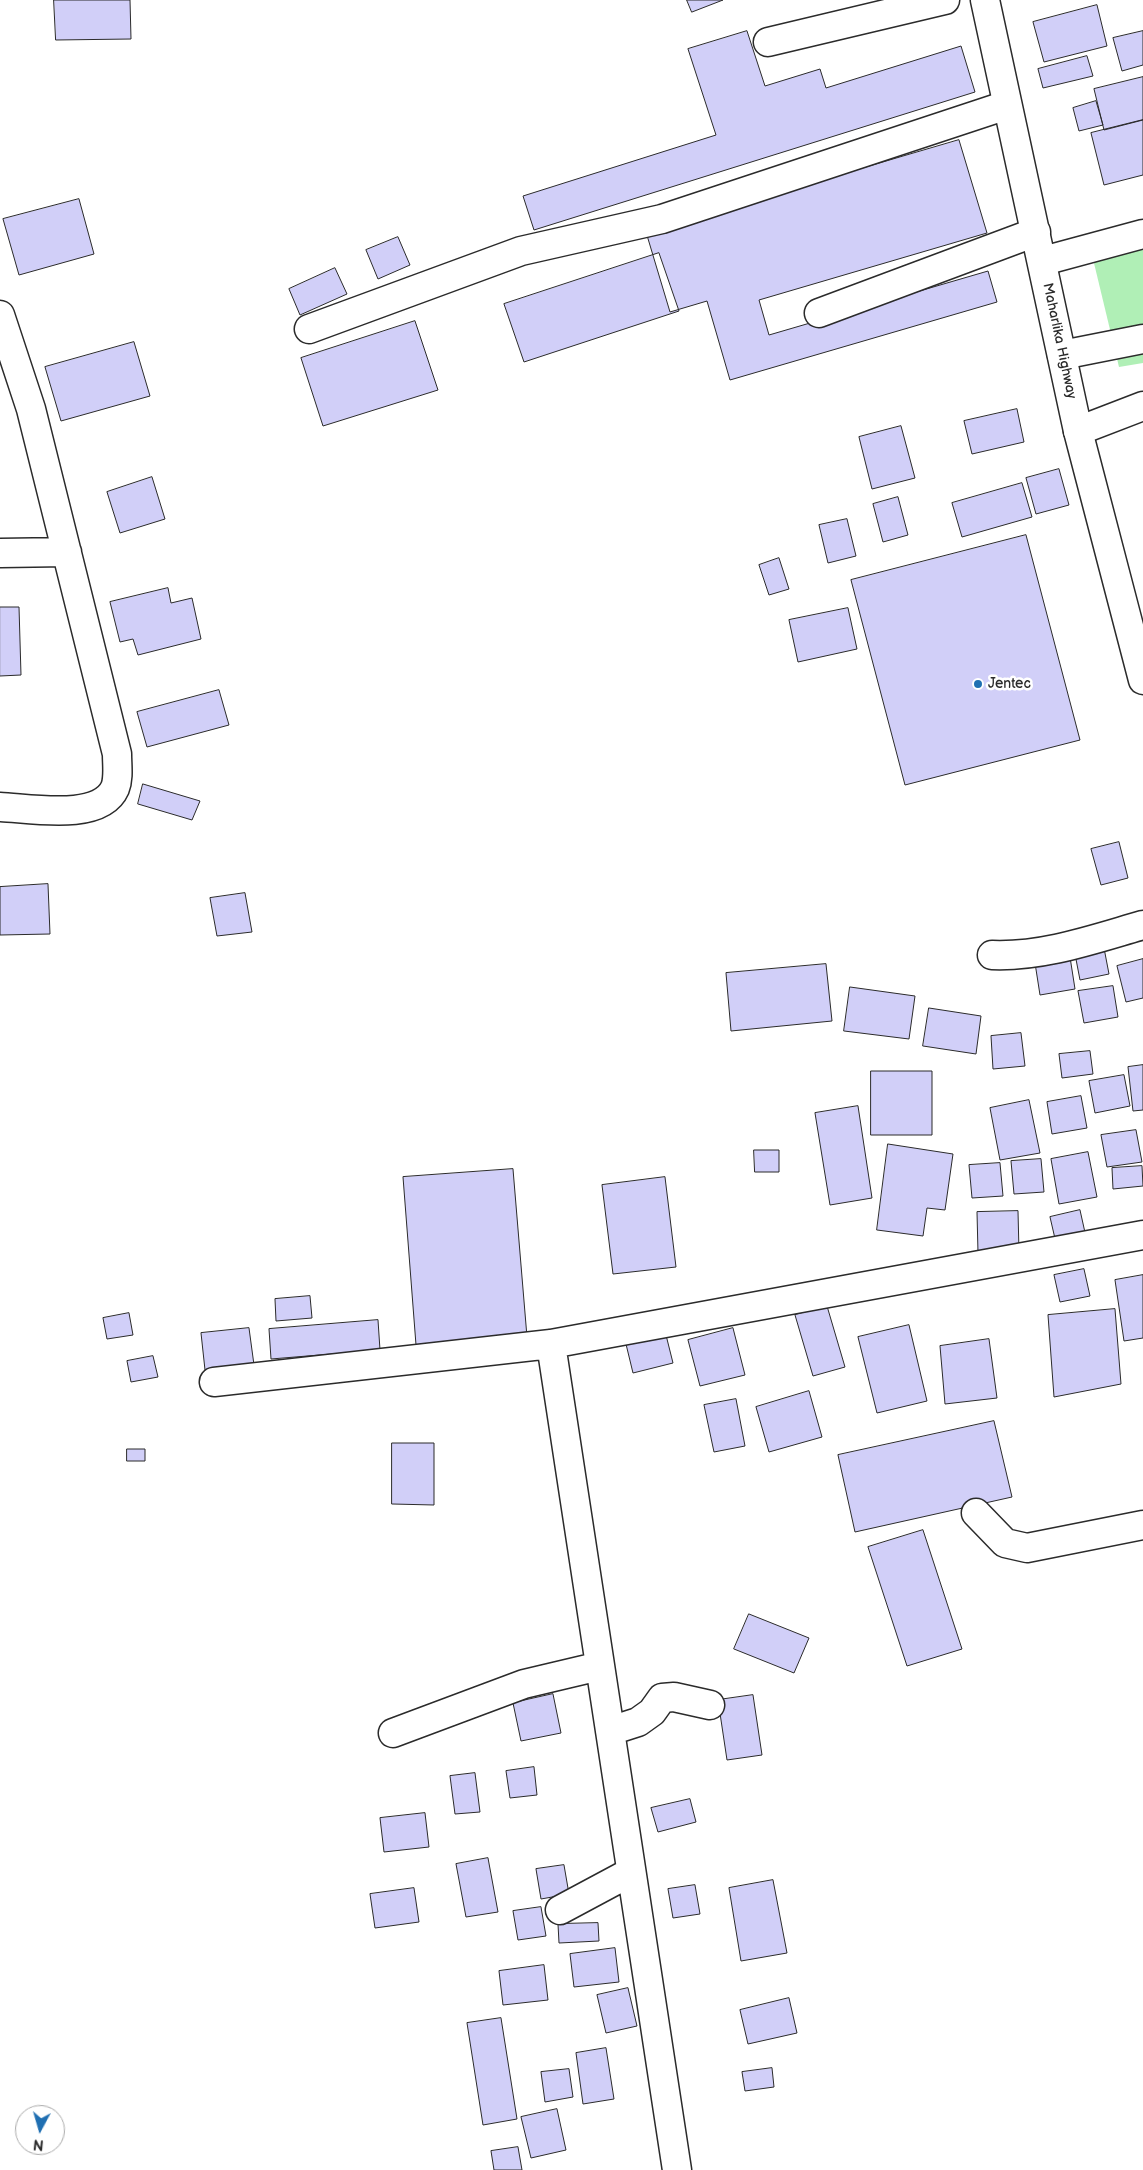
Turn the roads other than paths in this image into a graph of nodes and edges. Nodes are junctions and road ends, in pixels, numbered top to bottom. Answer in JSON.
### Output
{"nodes":[{"id":1,"x":944,"y":0,"type":"edge"},
{"id":2,"x":985,"y":0,"type":"edge"},
{"id":3,"x":768,"y":42,"type":"dead end"},
{"id":4,"x":1007,"y":105,"type":"junction"},
{"id":5,"x":1036,"y":232,"type":"junction"},
{"id":6,"x":1143,"y":234,"type":"edge"},
{"id":7,"x":1043,"y":261,"type":"junction"},
{"id":8,"x":819,"y":312,"type":"dead end"},
{"id":9,"x":0,"y":315,"type":"edge"},
{"id":10,"x":309,"y":329,"type":"dead end"},
{"id":11,"x":1143,"y":340,"type":"edge"},
{"id":12,"x":1062,"y":355,"type":"junction"},
{"id":13,"x":1143,"y":406,"type":"edge"},
{"id":14,"x":1078,"y":431,"type":"junction"},
{"id":15,"x":67,"y":552,"type":"junction"},
{"id":16,"x":0,"y":553,"type":"edge"},
{"id":17,"x":1143,"y":680,"type":"edge"},
{"id":18,"x":0,"y":807,"type":"edge"},
{"id":19,"x":1143,"y":925,"type":"edge"},
{"id":20,"x":992,"y":955,"type":"dead end"},
{"id":21,"x":1143,"y":1235,"type":"edge"},
{"id":22,"x":551,"y":1344,"type":"junction"},
{"id":23,"x":214,"y":1382,"type":"dead end"},
{"id":24,"x":976,"y":1512,"type":"dead end"},
{"id":25,"x":1143,"y":1526,"type":"edge"},
{"id":26,"x":600,"y":1666,"type":"junction"},
{"id":27,"x":710,"y":1705,"type":"dead end"},
{"id":28,"x":610,"y":1731,"type":"junction"},
{"id":29,"x":393,"y":1733,"type":"dead end"},
{"id":30,"x":631,"y":1872,"type":"junction"},
{"id":31,"x":560,"y":1910,"type":"dead end"},
{"id":32,"x":677,"y":2170,"type":"edge"}],
"edges":[{"from":1,"to":3,"type":"main road"},
{"from":2,"to":4,"type":"main road","name":"Maharlika Highway"},
{"from":4,"to":5,"type":"main road","name":"Maharlika Highway"},
{"from":4,"to":10,"type":"main road"},
{"from":5,"to":7,"type":"main road","name":"Maharlika Highway"},
{"from":5,"to":8,"type":"main road"},
{"from":6,"to":7,"type":"main road"},
{"from":7,"to":12,"type":"main road","name":"Maharlika Highway"},
{"from":9,"to":15,"type":"main road"},
{"from":11,"to":12,"type":"main road"},
{"from":12,"to":14,"type":"main road","name":"Maharlika Highway"},
{"from":13,"to":14,"type":"main road"},
{"from":14,"to":17,"type":"main road","name":"Maharlika Highway"},
{"from":15,"to":16,"type":"main road"},
{"from":15,"to":18,"type":"main road"},
{"from":19,"to":20,"type":"main road"},
{"from":21,"to":22,"type":"main road"},
{"from":22,"to":23,"type":"main road"},
{"from":22,"to":26,"type":"main road"},
{"from":24,"to":25,"type":"main road"},
{"from":26,"to":28,"type":"main road"},
{"from":26,"to":29,"type":"main road"},
{"from":27,"to":28,"type":"main road"},
{"from":28,"to":30,"type":"main road"},
{"from":30,"to":31,"type":"main road"},
{"from":30,"to":32,"type":"main road"}]}
